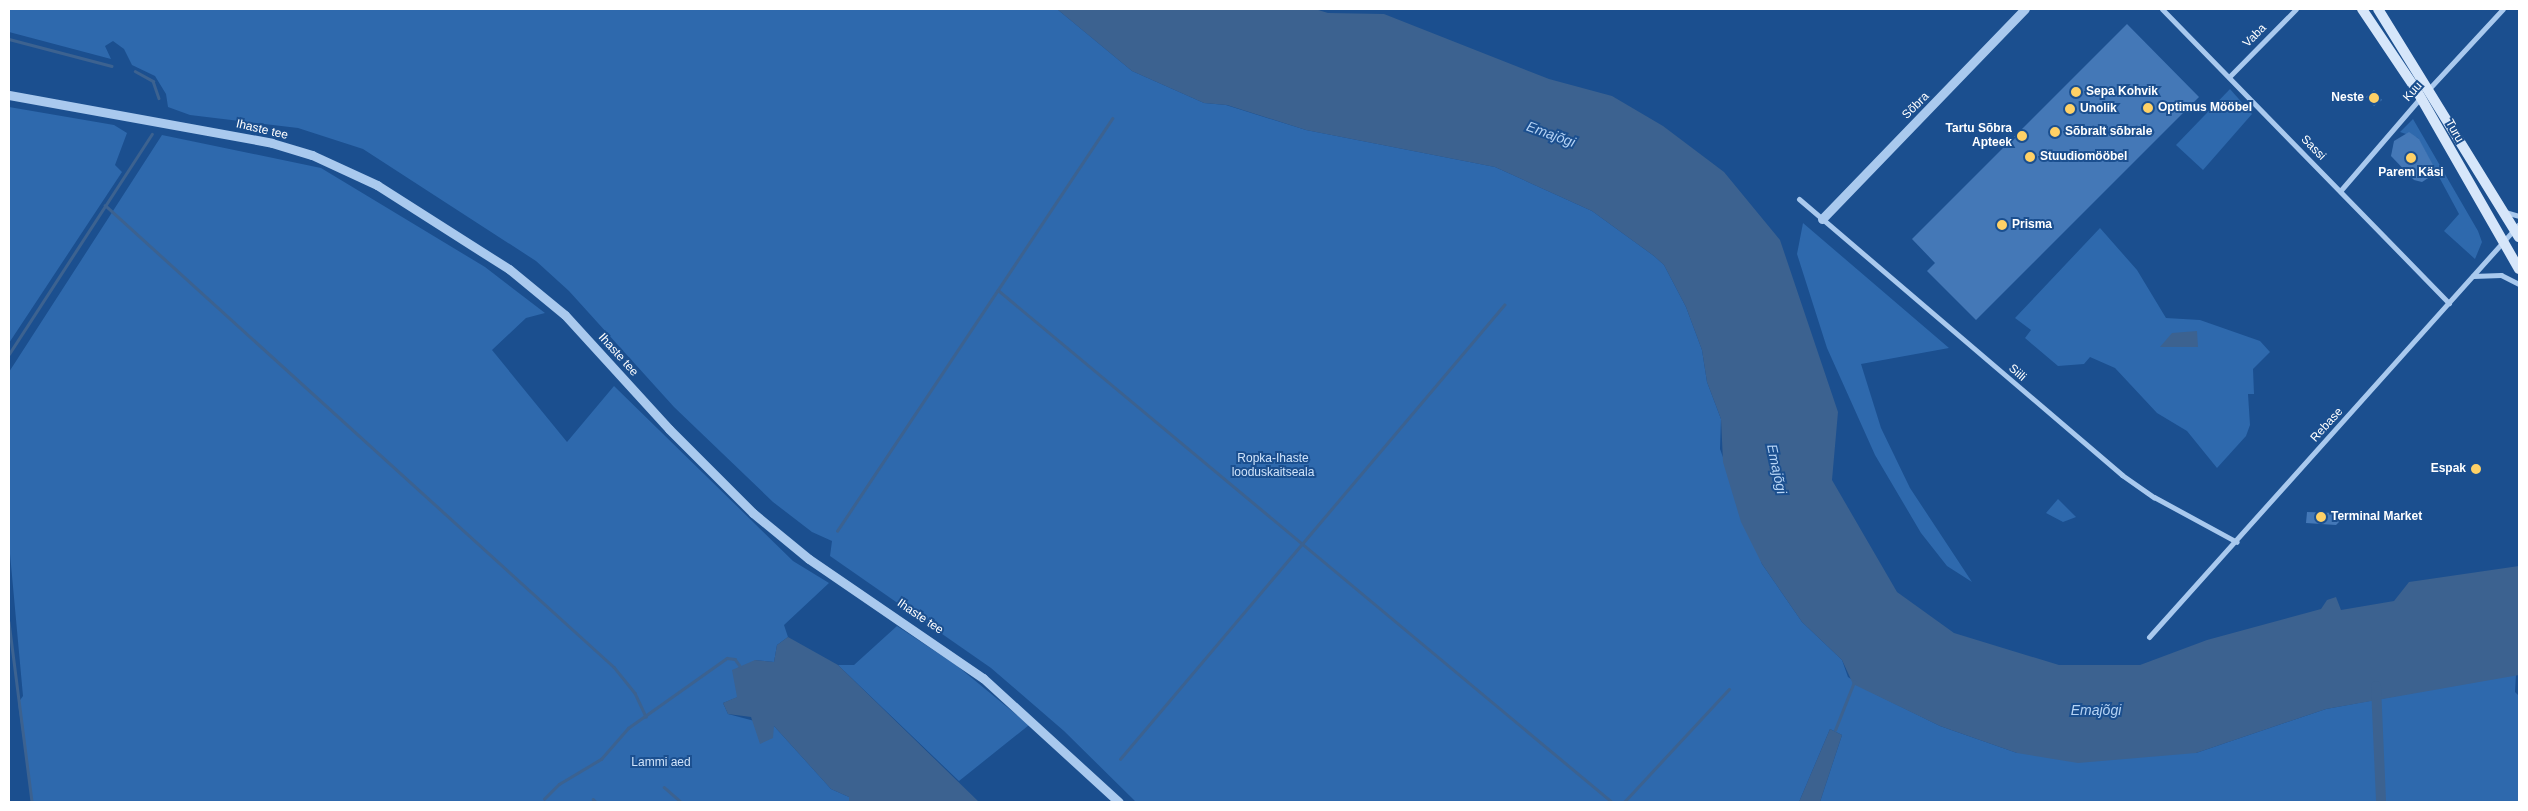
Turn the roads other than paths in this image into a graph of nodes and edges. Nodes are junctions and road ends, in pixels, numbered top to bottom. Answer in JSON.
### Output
{"nodes":[{"id":1,"x":2025,"y":9,"type":"edge"},
{"id":2,"x":2162,"y":9,"type":"edge"},
{"id":3,"x":2296,"y":9,"type":"edge"},
{"id":4,"x":2362,"y":9,"type":"edge"},
{"id":5,"x":2378,"y":9,"type":"edge"},
{"id":6,"x":2503,"y":9,"type":"edge"},
{"id":7,"x":2229,"y":77,"type":"junction"},
{"id":8,"x":2429,"y":88,"type":"junction"},
{"id":9,"x":9,"y":95,"type":"edge"},
{"id":10,"x":2421,"y":98,"type":"junction"},
{"id":11,"x":2341,"y":190,"type":"junction"},
{"id":12,"x":1798,"y":199,"type":"dead end"},
{"id":13,"x":2503,"y":212,"type":"junction"},
{"id":14,"x":2519,"y":216,"type":"edge"},
{"id":15,"x":1822,"y":219,"type":"junction"},
{"id":16,"x":2518,"y":230,"type":"edge"},
{"id":17,"x":2503,"y":243,"type":"junction"},
{"id":18,"x":2519,"y":269,"type":"edge"},
{"id":19,"x":2473,"y":276,"type":"junction"},
{"id":20,"x":2519,"y":284,"type":"edge"},
{"id":21,"x":2449,"y":303,"type":"junction"},
{"id":22,"x":2237,"y":542,"type":"junction"},
{"id":23,"x":2149,"y":637,"type":"dead end"},
{"id":24,"x":1119,"y":802,"type":"edge"}],
"edges":[{"from":1,"to":15,"type":"street","name":"Sõbra"},
{"from":2,"to":7,"type":"street","name":"Sassi"},
{"from":3,"to":7,"type":"street","name":"Vaba"},
{"from":4,"to":10,"type":"main road","name":"Turu"},
{"from":5,"to":8,"type":"main road","name":"Turu"},
{"from":6,"to":8,"type":"street","name":"Kuu"},
{"from":7,"to":11,"type":"street","name":"Sassi"},
{"from":8,"to":10,"type":"street","name":"Kuu"},
{"from":8,"to":13,"type":"main road","name":"Turu"},
{"from":9,"to":24,"type":"street","name":"Ihaste tee"},
{"from":10,"to":11,"type":"street","name":"Kuu"},
{"from":10,"to":17,"type":"main road","name":"Turu"},
{"from":11,"to":21,"type":"street","name":"Sassi"},
{"from":12,"to":15,"type":"street","name":"Siili"},
{"from":13,"to":14,"type":"street"},
{"from":13,"to":16,"type":"main road","name":"Turu"},
{"from":15,"to":22,"type":"street","name":"Siili"},
{"from":16,"to":17,"type":"street","name":"Rebase"},
{"from":17,"to":18,"type":"main road","name":"Turu"},
{"from":17,"to":19,"type":"street","name":"Rebase"},
{"from":19,"to":20,"type":"street"},
{"from":19,"to":21,"type":"street","name":"Rebase"},
{"from":21,"to":22,"type":"street","name":"Rebase"},
{"from":22,"to":23,"type":"street","name":"Rebase"}]}
